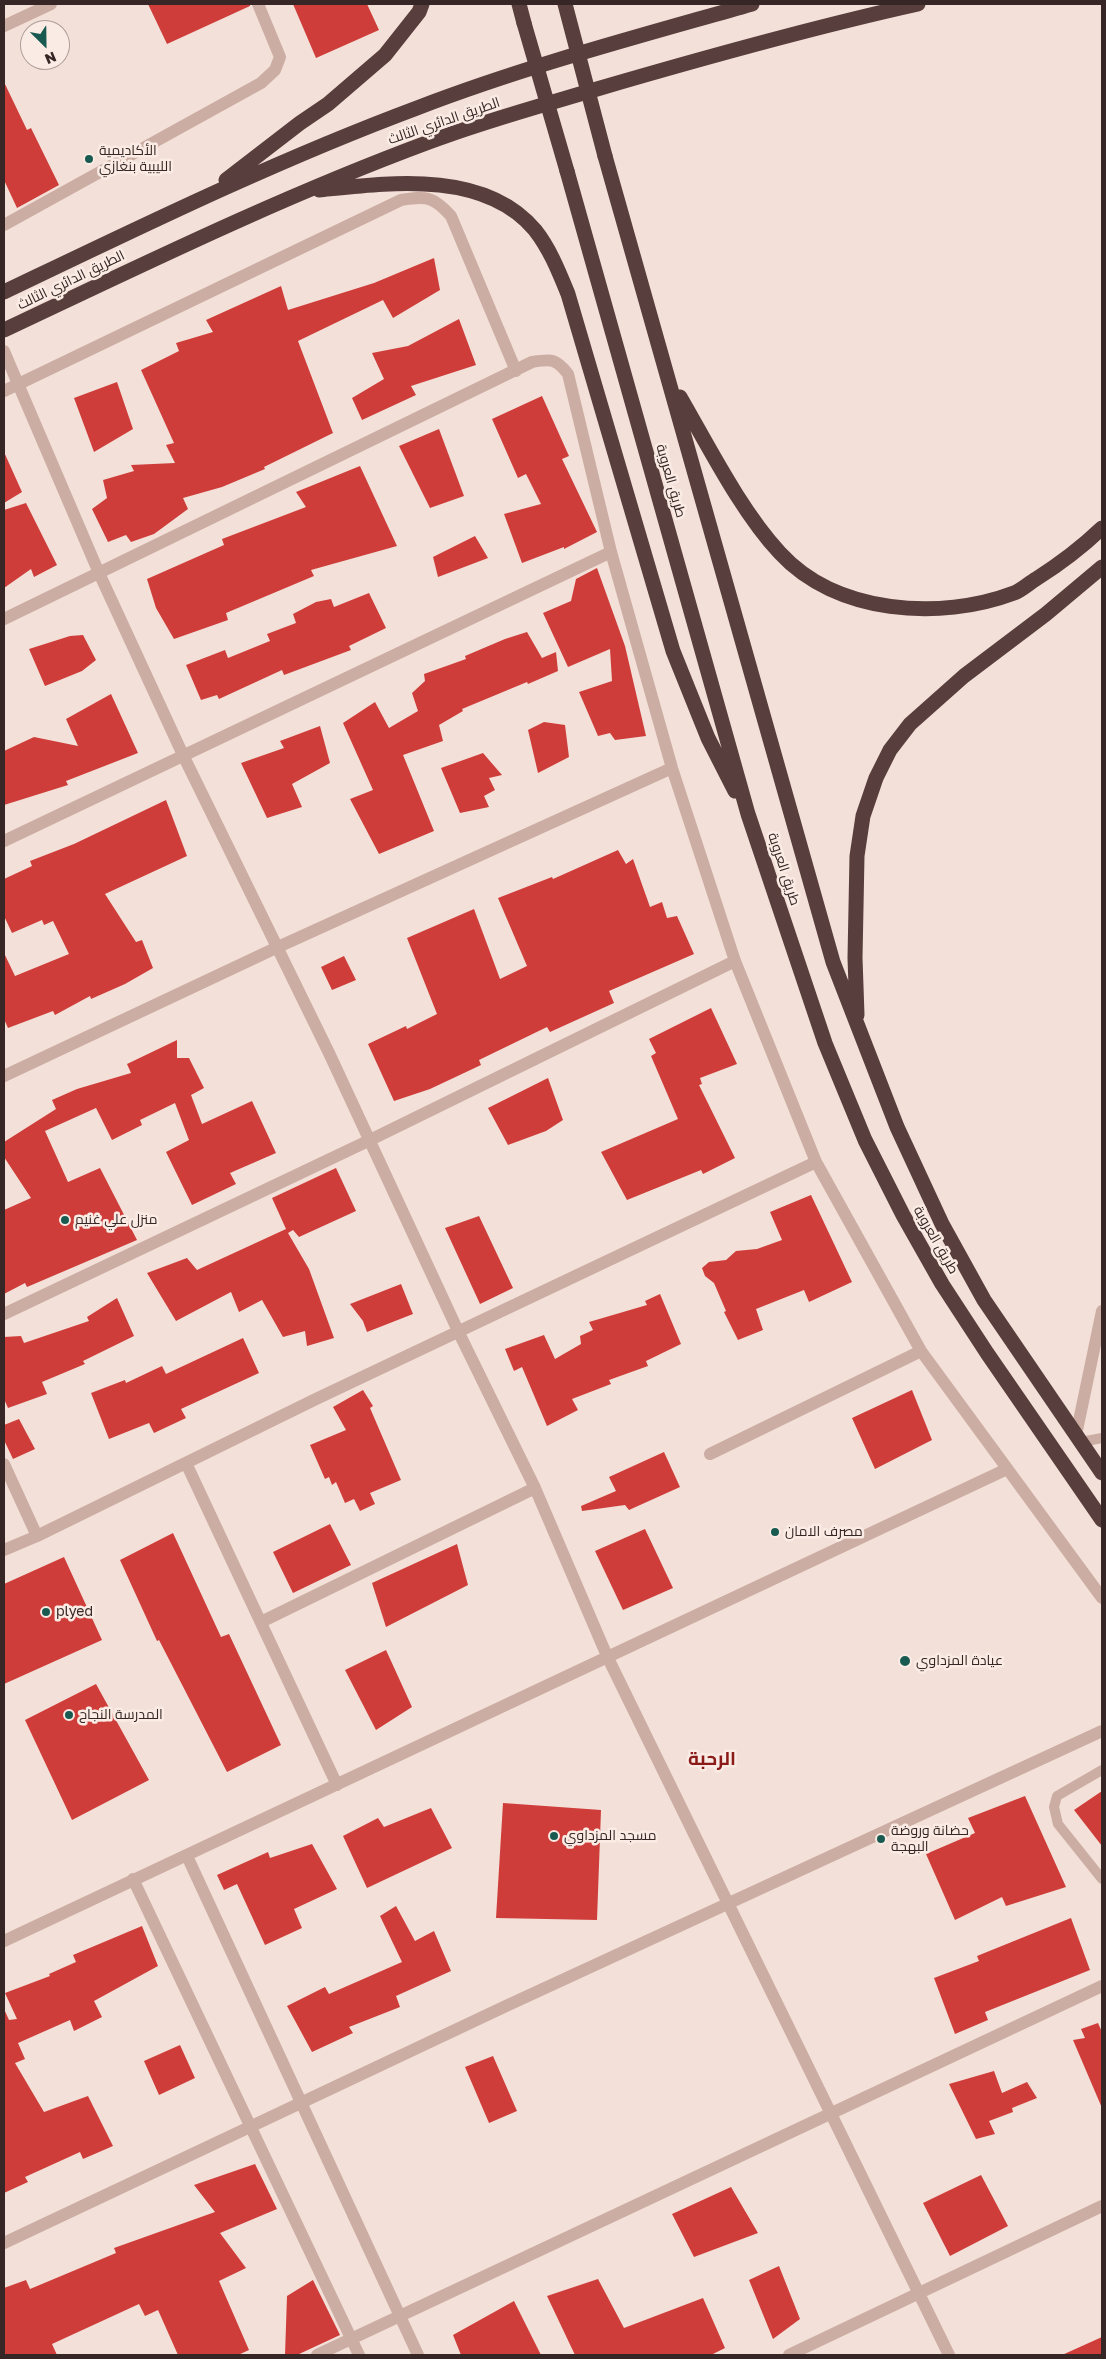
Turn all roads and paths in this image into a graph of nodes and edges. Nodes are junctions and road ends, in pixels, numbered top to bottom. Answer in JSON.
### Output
{"nodes":[{"id":1,"x":51,"y":4,"type":"edge"},
{"id":2,"x":258,"y":4,"type":"edge"},
{"id":3,"x":422,"y":4,"type":"edge"},
{"id":4,"x":519,"y":4,"type":"edge"},
{"id":5,"x":564,"y":4,"type":"edge"},
{"id":6,"x":752,"y":4,"type":"edge"},
{"id":7,"x":918,"y":4,"type":"edge"},
{"id":8,"x":4,"y":26,"type":"edge"},
{"id":9,"x":300,"y":192,"type":"junction"},
{"id":10,"x":206,"y":196,"type":"junction"},
{"id":11,"x":4,"y":225,"type":"edge"},
{"id":12,"x":4,"y":292,"type":"edge"},
{"id":13,"x":4,"y":330,"type":"edge"},
{"id":14,"x":4,"y":351,"type":"edge"},
{"id":15,"x":516,"y":371,"type":"junction"},
{"id":16,"x":669,"y":379,"type":"junction"},
{"id":17,"x":18,"y":384,"type":"junction"},
{"id":18,"x":4,"y":391,"type":"edge"},
{"id":19,"x":1102,"y":528,"type":"edge"},
{"id":20,"x":610,"y":552,"type":"junction"},
{"id":21,"x":1102,"y":567,"type":"edge"},
{"id":22,"x":98,"y":573,"type":"junction"},
{"id":23,"x":4,"y":619,"type":"edge"},
{"id":24,"x":183,"y":755,"type":"junction"},
{"id":25,"x":672,"y":768,"type":"junction"},
{"id":26,"x":748,"y":814,"type":"junction"},
{"id":27,"x":4,"y":841,"type":"edge"},
{"id":28,"x":278,"y":947,"type":"junction"},
{"id":29,"x":735,"y":961,"type":"junction"},
{"id":30,"x":858,"y":1027,"type":"junction"},
{"id":31,"x":4,"y":1076,"type":"edge"},
{"id":32,"x":368,"y":1141,"type":"junction"},
{"id":33,"x":816,"y":1162,"type":"junction"},
{"id":34,"x":4,"y":1314,"type":"edge"},
{"id":35,"x":1102,"y":1316,"type":"edge"},
{"id":36,"x":458,"y":1333,"type":"junction"},
{"id":37,"x":921,"y":1351,"type":"junction"},
{"id":38,"x":1102,"y":1438,"type":"edge"},
{"id":39,"x":1079,"y":1439,"type":"junction"},
{"id":40,"x":710,"y":1454,"type":"dead end"},
{"id":41,"x":186,"y":1463,"type":"junction"},
{"id":42,"x":4,"y":1464,"type":"edge"},
{"id":43,"x":1007,"y":1469,"type":"junction"},
{"id":44,"x":1102,"y":1474,"type":"edge"},
{"id":45,"x":534,"y":1488,"type":"junction"},
{"id":46,"x":1102,"y":1520,"type":"edge"},
{"id":47,"x":37,"y":1536,"type":"junction"},
{"id":48,"x":4,"y":1550,"type":"edge"},
{"id":49,"x":1102,"y":1598,"type":"edge"},
{"id":50,"x":261,"y":1622,"type":"junction"},
{"id":51,"x":607,"y":1656,"type":"junction"},
{"id":52,"x":1102,"y":1732,"type":"edge"},
{"id":53,"x":1102,"y":1770,"type":"edge"},
{"id":54,"x":337,"y":1785,"type":"junction"},
{"id":55,"x":187,"y":1856,"type":"junction"},
{"id":56,"x":133,"y":1879,"type":"junction"},
{"id":57,"x":1102,"y":1879,"type":"edge"},
{"id":58,"x":728,"y":1902,"type":"junction"},
{"id":59,"x":4,"y":1940,"type":"edge"},
{"id":60,"x":1102,"y":1986,"type":"edge"},
{"id":61,"x":301,"y":2102,"type":"junction"},
{"id":62,"x":830,"y":2113,"type":"junction"},
{"id":63,"x":250,"y":2126,"type":"junction"},
{"id":64,"x":1102,"y":2206,"type":"edge"},
{"id":65,"x":4,"y":2243,"type":"edge"},
{"id":66,"x":919,"y":2293,"type":"junction"},
{"id":67,"x":400,"y":2318,"type":"junction"},
{"id":68,"x":351,"y":2339,"type":"junction"},
{"id":69,"x":317,"y":2355,"type":"edge"},
{"id":70,"x":359,"y":2355,"type":"edge"},
{"id":71,"x":418,"y":2355,"type":"edge"},
{"id":72,"x":789,"y":2355,"type":"edge"},
{"id":73,"x":949,"y":2355,"type":"edge"}],
"edges":[{"from":1,"to":8,"type":"street"},
{"from":2,"to":11,"type":"street"},
{"from":3,"to":10,"type":"highway"},
{"from":4,"to":26,"type":"highway","name":"طريق العروبة","bridge":true},
{"from":5,"to":16,"type":"highway","name":"طريق العروبة","bridge":true},
{"from":6,"to":10,"type":"highway","name":"الطريق الدائري الثالث"},
{"from":7,"to":9,"type":"highway","name":"الطريق الدائري الثالث"},
{"from":9,"to":13,"type":"highway","name":"الطريق الدائري الثالث"},
{"from":9,"to":26,"type":"highway"},
{"from":10,"to":12,"type":"highway","name":"الطريق الدائري الثالث"},
{"from":14,"to":17,"type":"street"},
{"from":15,"to":17,"type":"street"},
{"from":15,"to":20,"type":"street"},
{"from":15,"to":22,"type":"street"},
{"from":16,"to":19,"type":"highway"},
{"from":16,"to":30,"type":"highway","name":"طريق العروبة"},
{"from":17,"to":18,"type":"street"},
{"from":17,"to":22,"type":"street"},
{"from":20,"to":24,"type":"street"},
{"from":20,"to":25,"type":"street"},
{"from":21,"to":30,"type":"highway"},
{"from":22,"to":23,"type":"street"},
{"from":22,"to":24,"type":"street"},
{"from":24,"to":27,"type":"street"},
{"from":24,"to":28,"type":"street"},
{"from":25,"to":28,"type":"street"},
{"from":25,"to":29,"type":"street"},
{"from":26,"to":46,"type":"highway","name":"طريق العروبة"},
{"from":28,"to":31,"type":"street"},
{"from":28,"to":32,"type":"street"},
{"from":29,"to":32,"type":"street"},
{"from":29,"to":33,"type":"street"},
{"from":30,"to":39,"type":"highway","name":"طريق العروبة"},
{"from":32,"to":34,"type":"street"},
{"from":32,"to":36,"type":"street"},
{"from":33,"to":36,"type":"street"},
{"from":33,"to":37,"type":"street"},
{"from":35,"to":39,"type":"street"},
{"from":36,"to":41,"type":"street"},
{"from":36,"to":45,"type":"street"},
{"from":37,"to":40,"type":"street"},
{"from":37,"to":43,"type":"street"},
{"from":38,"to":39,"type":"lane"},
{"from":39,"to":44,"type":"highway","name":"طريق العروبة"},
{"from":41,"to":47,"type":"street"},
{"from":41,"to":50,"type":"street"},
{"from":42,"to":47,"type":"street"},
{"from":43,"to":49,"type":"street"},
{"from":43,"to":51,"type":"street"},
{"from":45,"to":50,"type":"street"},
{"from":45,"to":51,"type":"street"},
{"from":47,"to":48,"type":"street"},
{"from":50,"to":54,"type":"street"},
{"from":51,"to":54,"type":"street"},
{"from":51,"to":58,"type":"street"},
{"from":52,"to":58,"type":"street"},
{"from":53,"to":57,"type":"lane"},
{"from":54,"to":55,"type":"street"},
{"from":55,"to":56,"type":"street"},
{"from":55,"to":61,"type":"street"},
{"from":56,"to":59,"type":"street"},
{"from":56,"to":63,"type":"street"},
{"from":58,"to":61,"type":"street"},
{"from":58,"to":62,"type":"street"},
{"from":60,"to":62,"type":"street"},
{"from":61,"to":63,"type":"street"},
{"from":61,"to":67,"type":"street"},
{"from":62,"to":66,"type":"street"},
{"from":62,"to":67,"type":"street"},
{"from":63,"to":65,"type":"street"},
{"from":63,"to":68,"type":"street"},
{"from":64,"to":66,"type":"street"},
{"from":66,"to":72,"type":"street"},
{"from":66,"to":73,"type":"street"},
{"from":67,"to":68,"type":"street"},
{"from":67,"to":71,"type":"street"},
{"from":68,"to":69,"type":"street"},
{"from":68,"to":70,"type":"street"}]}
